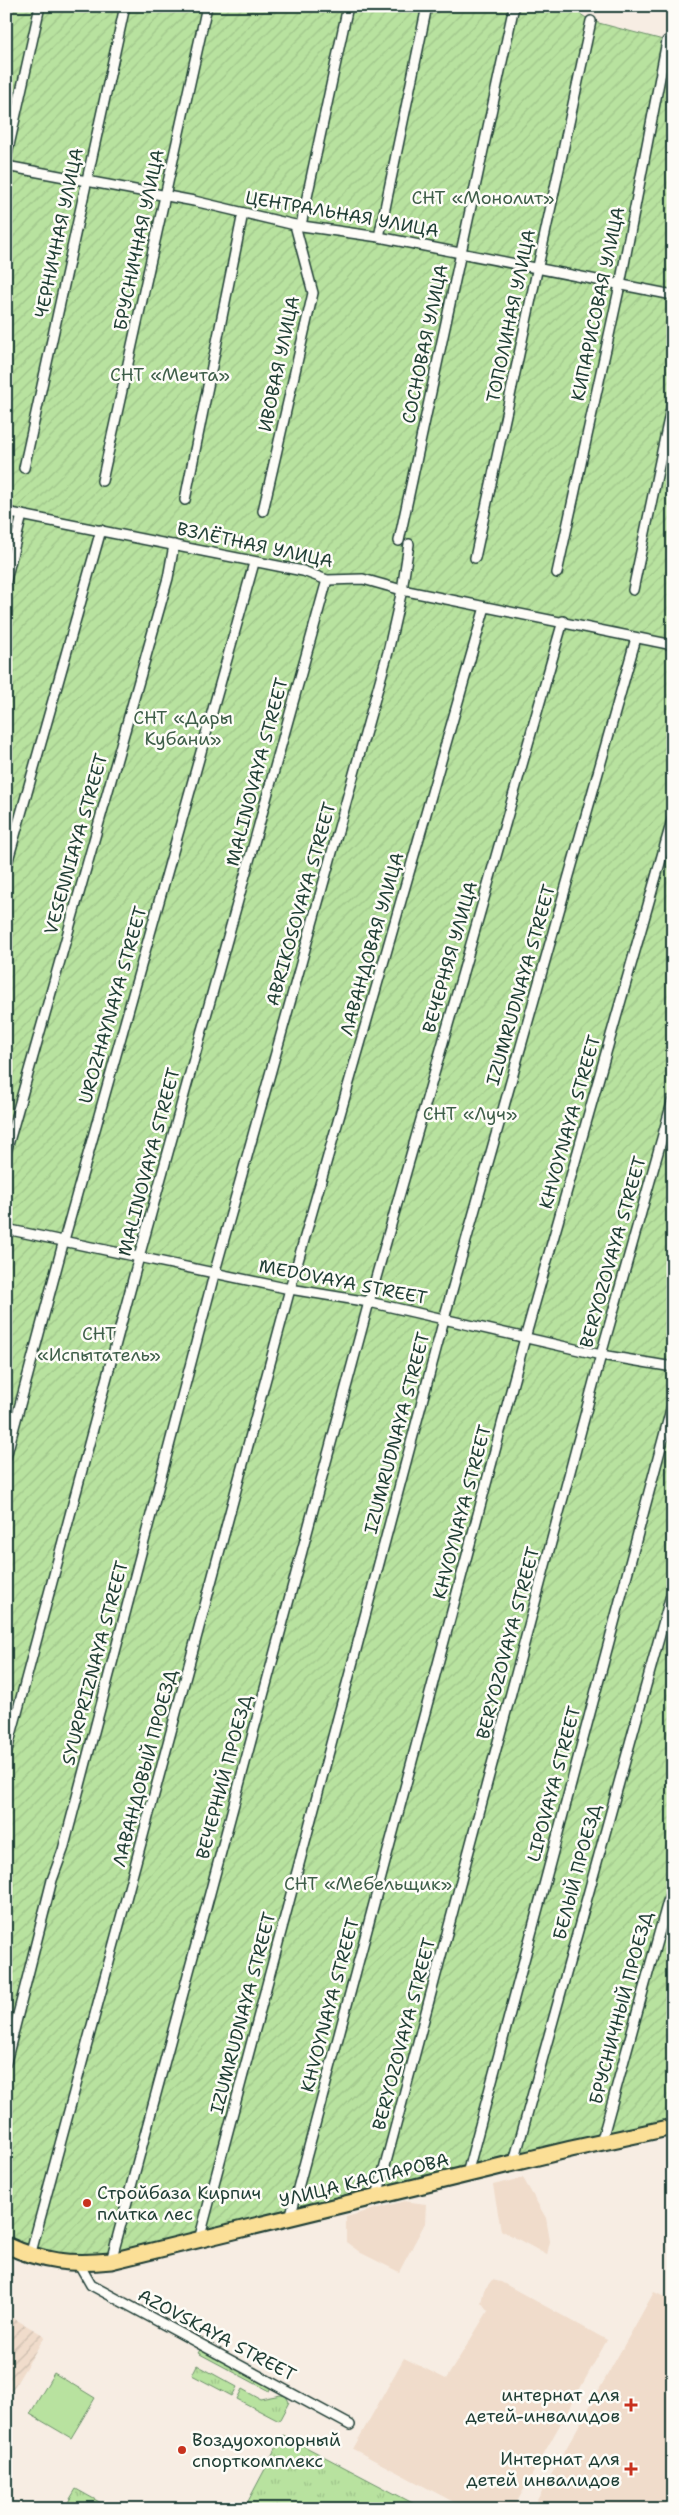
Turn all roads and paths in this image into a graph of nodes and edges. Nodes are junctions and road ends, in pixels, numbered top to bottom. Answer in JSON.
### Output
{"nodes":[{"id":1,"x":40,"y":6,"type":"edge"},
{"id":2,"x":125,"y":6,"type":"edge"},
{"id":3,"x":207,"y":6,"type":"edge"},
{"id":4,"x":348,"y":6,"type":"edge"},
{"id":5,"x":426,"y":6,"type":"edge"},
{"id":6,"x":514,"y":6,"type":"edge"},
{"id":7,"x":591,"y":21,"type":"dead end"},
{"id":8,"x":667,"y":41,"type":"dead end"},
{"id":9,"x":6,"y":159,"type":"edge"},
{"id":10,"x":6,"y":166,"type":"edge"},
{"id":11,"x":86,"y":181,"type":"junction"},
{"id":12,"x":166,"y":196,"type":"junction"},
{"id":13,"x":243,"y":213,"type":"junction"},
{"id":14,"x":298,"y":225,"type":"junction"},
{"id":15,"x":379,"y":237,"type":"junction"},
{"id":16,"x":461,"y":252,"type":"junction"},
{"id":17,"x":539,"y":268,"type":"junction"},
{"id":18,"x":620,"y":285,"type":"junction"},
{"id":19,"x":673,"y":294,"type":"edge"},
{"id":20,"x":673,"y":399,"type":"edge"},
{"id":21,"x":24,"y":468,"type":"dead end"},
{"id":22,"x":102,"y":481,"type":"dead end"},
{"id":23,"x":185,"y":500,"type":"dead end"},
{"id":24,"x":264,"y":511,"type":"dead end"},
{"id":25,"x":6,"y":512,"type":"edge"},
{"id":26,"x":22,"y":515,"type":"junction"},
{"id":27,"x":101,"y":530,"type":"junction"},
{"id":28,"x":399,"y":541,"type":"dead end"},
{"id":29,"x":408,"y":544,"type":"dead end"},
{"id":30,"x":174,"y":545,"type":"junction"},
{"id":31,"x":475,"y":558,"type":"dead end"},
{"id":32,"x":254,"y":563,"type":"junction"},
{"id":33,"x":557,"y":573,"type":"dead end"},
{"id":34,"x":6,"y":580,"type":"edge"},
{"id":35,"x":327,"y":580,"type":"junction"},
{"id":36,"x":402,"y":590,"type":"junction"},
{"id":37,"x":633,"y":590,"type":"dead end"},
{"id":38,"x":485,"y":607,"type":"junction"},
{"id":39,"x":563,"y":621,"type":"junction"},
{"id":40,"x":636,"y":638,"type":"junction"},
{"id":41,"x":673,"y":645,"type":"edge"},
{"id":42,"x":673,"y":817,"type":"edge"},
{"id":43,"x":6,"y":867,"type":"edge"},
{"id":44,"x":673,"y":1099,"type":"edge"},
{"id":45,"x":6,"y":1152,"type":"edge"},
{"id":46,"x":6,"y":1228,"type":"edge"},
{"id":47,"x":64,"y":1240,"type":"junction"},
{"id":48,"x":139,"y":1257,"type":"junction"},
{"id":49,"x":216,"y":1272,"type":"junction"},
{"id":50,"x":290,"y":1289,"type":"junction"},
{"id":51,"x":369,"y":1302,"type":"junction"},
{"id":52,"x":444,"y":1319,"type":"junction"},
{"id":53,"x":526,"y":1338,"type":"junction"},
{"id":54,"x":601,"y":1355,"type":"junction"},
{"id":55,"x":673,"y":1367,"type":"edge"},
{"id":56,"x":673,"y":1402,"type":"edge"},
{"id":57,"x":6,"y":1457,"type":"edge"},
{"id":58,"x":673,"y":1588,"type":"edge"},
{"id":59,"x":6,"y":1754,"type":"edge"},
{"id":60,"x":673,"y":1883,"type":"edge"},
{"id":61,"x":6,"y":2062,"type":"edge"},
{"id":62,"x":673,"y":2127,"type":"edge"},
{"id":63,"x":601,"y":2143,"type":"junction"},
{"id":64,"x":513,"y":2165,"type":"junction"},
{"id":65,"x":467,"y":2174,"type":"junction"},
{"id":66,"x":377,"y":2196,"type":"junction"},
{"id":67,"x":290,"y":2218,"type":"junction"},
{"id":68,"x":199,"y":2240,"type":"junction"},
{"id":69,"x":6,"y":2245,"type":"edge"},
{"id":70,"x":30,"y":2256,"type":"junction"},
{"id":71,"x":111,"y":2261,"type":"junction"},
{"id":72,"x":79,"y":2264,"type":"junction"},
{"id":73,"x":350,"y":2425,"type":"dead end"}],
"edges":[{"from":1,"to":9,"type":"street"},
{"from":2,"to":11,"type":"street","name":"ЧЕРНИЧНАЯ УЛИЦА"},
{"from":3,"to":12,"type":"street","name":"БРУСНИЧНАЯ УЛИЦА"},
{"from":4,"to":14,"type":"street","name":"ИВОВАЯ УЛИЦА"},
{"from":5,"to":15,"type":"street"},
{"from":6,"to":16,"type":"street","name":"СОСНОВАЯ УЛИЦА"},
{"from":7,"to":17,"type":"street","name":"ТОПОЛИНАЯ УЛИЦА"},
{"from":8,"to":18,"type":"street","name":"КИПАРИСОВАЯ УЛИЦА"},
{"from":10,"to":11,"type":"street","name":"ЦЕНТРАЛЬНАЯ УЛИЦА"},
{"from":11,"to":12,"type":"street","name":"ЦЕНТРАЛЬНАЯ УЛИЦА"},
{"from":11,"to":21,"type":"street","name":"ЧЕРНИЧНАЯ УЛИЦА"},
{"from":12,"to":13,"type":"street","name":"ЦЕНТРАЛЬНАЯ УЛИЦА"},
{"from":12,"to":22,"type":"street","name":"БРУСНИЧНАЯ УЛИЦА"},
{"from":13,"to":14,"type":"street","name":"ЦЕНТРАЛЬНАЯ УЛИЦА"},
{"from":13,"to":23,"type":"street"},
{"from":14,"to":15,"type":"street","name":"ЦЕНТРАЛЬНАЯ УЛИЦА"},
{"from":14,"to":24,"type":"street","name":"ИВОВАЯ УЛИЦА"},
{"from":15,"to":16,"type":"street","name":"ЦЕНТРАЛЬНАЯ УЛИЦА"},
{"from":16,"to":17,"type":"street","name":"ЦЕНТРАЛЬНАЯ УЛИЦА"},
{"from":16,"to":28,"type":"street","name":"СОСНОВАЯ УЛИЦА"},
{"from":17,"to":18,"type":"street","name":"ЦЕНТРАЛЬНАЯ УЛИЦА"},
{"from":17,"to":31,"type":"street","name":"ТОПОЛИНАЯ УЛИЦА"},
{"from":18,"to":19,"type":"street","name":"ЦЕНТРАЛЬНАЯ УЛИЦА"},
{"from":18,"to":33,"type":"street","name":"КИПАРИСОВАЯ УЛИЦА"},
{"from":20,"to":37,"type":"street"},
{"from":25,"to":26,"type":"street","name":"ВЗЛЁТНАЯ УЛИЦА"},
{"from":26,"to":27,"type":"street","name":"ВЗЛЁТНАЯ УЛИЦА"},
{"from":26,"to":34,"type":"street"},
{"from":27,"to":30,"type":"street","name":"ВЗЛЁТНАЯ УЛИЦА"},
{"from":27,"to":43,"type":"street"},
{"from":29,"to":36,"type":"street","name":"ABRIKOSOVAYA STREET"},
{"from":30,"to":32,"type":"street","name":"ВЗЛЁТНАЯ УЛИЦА"},
{"from":30,"to":45,"type":"street","name":"VESENNIAYA STREET"},
{"from":32,"to":35,"type":"street","name":"ВЗЛЁТНАЯ УЛИЦА"},
{"from":32,"to":47,"type":"street","name":"UROZHAYNAYA STREET"},
{"from":35,"to":36,"type":"street","name":"ВЗЛЁТНАЯ УЛИЦА"},
{"from":35,"to":48,"type":"street","name":"MALINOVAYA STREET"},
{"from":36,"to":38,"type":"street","name":"ВЗЛЁТНАЯ УЛИЦА"},
{"from":36,"to":49,"type":"street","name":"ABRIKOSOVAYA STREET"},
{"from":38,"to":39,"type":"street","name":"ВЗЛЁТНАЯ УЛИЦА"},
{"from":38,"to":50,"type":"street","name":"ЛАВАНДОВАЯ УЛИЦА"},
{"from":39,"to":40,"type":"street","name":"ВЗЛЁТНАЯ УЛИЦА"},
{"from":39,"to":51,"type":"street","name":"ВЕЧЕРНЯЯ УЛИЦА"},
{"from":40,"to":41,"type":"street","name":"ВЗЛЁТНАЯ УЛИЦА"},
{"from":40,"to":52,"type":"street","name":"IZUMRUDNAYA STREET"},
{"from":42,"to":53,"type":"street","name":"KHVOYNAYA STREET"},
{"from":44,"to":54,"type":"street","name":"BERYOZOVAYA STREET"},
{"from":46,"to":47,"type":"street","name":"MEDOVAYA STREET"},
{"from":47,"to":48,"type":"street","name":"MEDOVAYA STREET"},
{"from":47,"to":57,"type":"street","name":"UROZHAYNAYA STREET"},
{"from":48,"to":49,"type":"street","name":"MEDOVAYA STREET"},
{"from":48,"to":59,"type":"street","name":"MALINOVAYA STREET"},
{"from":49,"to":50,"type":"street","name":"MEDOVAYA STREET"},
{"from":49,"to":61,"type":"street","name":"SYURPRIZNAYA STREET"},
{"from":50,"to":51,"type":"street","name":"MEDOVAYA STREET"},
{"from":50,"to":70,"type":"street","name":"ЛАВАНДОВЫЙ ПРОЕЗД"},
{"from":51,"to":52,"type":"street","name":"MEDOVAYA STREET"},
{"from":51,"to":71,"type":"street","name":"ВЕЧЕРНИЙ ПРОЕЗД"},
{"from":52,"to":53,"type":"street","name":"MEDOVAYA STREET"},
{"from":52,"to":68,"type":"street","name":"IZUMRUDNAYA STREET"},
{"from":53,"to":54,"type":"street","name":"MEDOVAYA STREET"},
{"from":53,"to":67,"type":"street","name":"KHVOYNAYA STREET"},
{"from":54,"to":55,"type":"street","name":"MEDOVAYA STREET"},
{"from":54,"to":66,"type":"street","name":"BERYOZOVAYA STREET"},
{"from":56,"to":65,"type":"street","name":"LIPOVAYA STREET"},
{"from":58,"to":64,"type":"street","name":"БЕЛЫЙ ПРОЕЗД"},
{"from":60,"to":63,"type":"street","name":"БРУСНИЧНЫЙ ПРОЕЗД"},
{"from":62,"to":63,"type":"main road","name":"УЛИЦА КАСПАРОВА"},
{"from":63,"to":64,"type":"main road","name":"УЛИЦА КАСПАРОВА"},
{"from":64,"to":65,"type":"main road","name":"УЛИЦА КАСПАРОВА"},
{"from":65,"to":66,"type":"main road","name":"УЛИЦА КАСПАРОВА"},
{"from":66,"to":67,"type":"main road","name":"УЛИЦА КАСПАРОВА"},
{"from":67,"to":68,"type":"main road","name":"УЛИЦА КАСПАРОВА"},
{"from":68,"to":71,"type":"main road","name":"УЛИЦА КАСПАРОВА"},
{"from":69,"to":70,"type":"main road","name":"УЛИЦА КАСПАРОВА"},
{"from":70,"to":72,"type":"main road","name":"УЛИЦА КАСПАРОВА"},
{"from":71,"to":72,"type":"main road","name":"УЛИЦА КАСПАРОВА"},
{"from":72,"to":73,"type":"street","name":"AZOVSKAYA STREET"}]}
